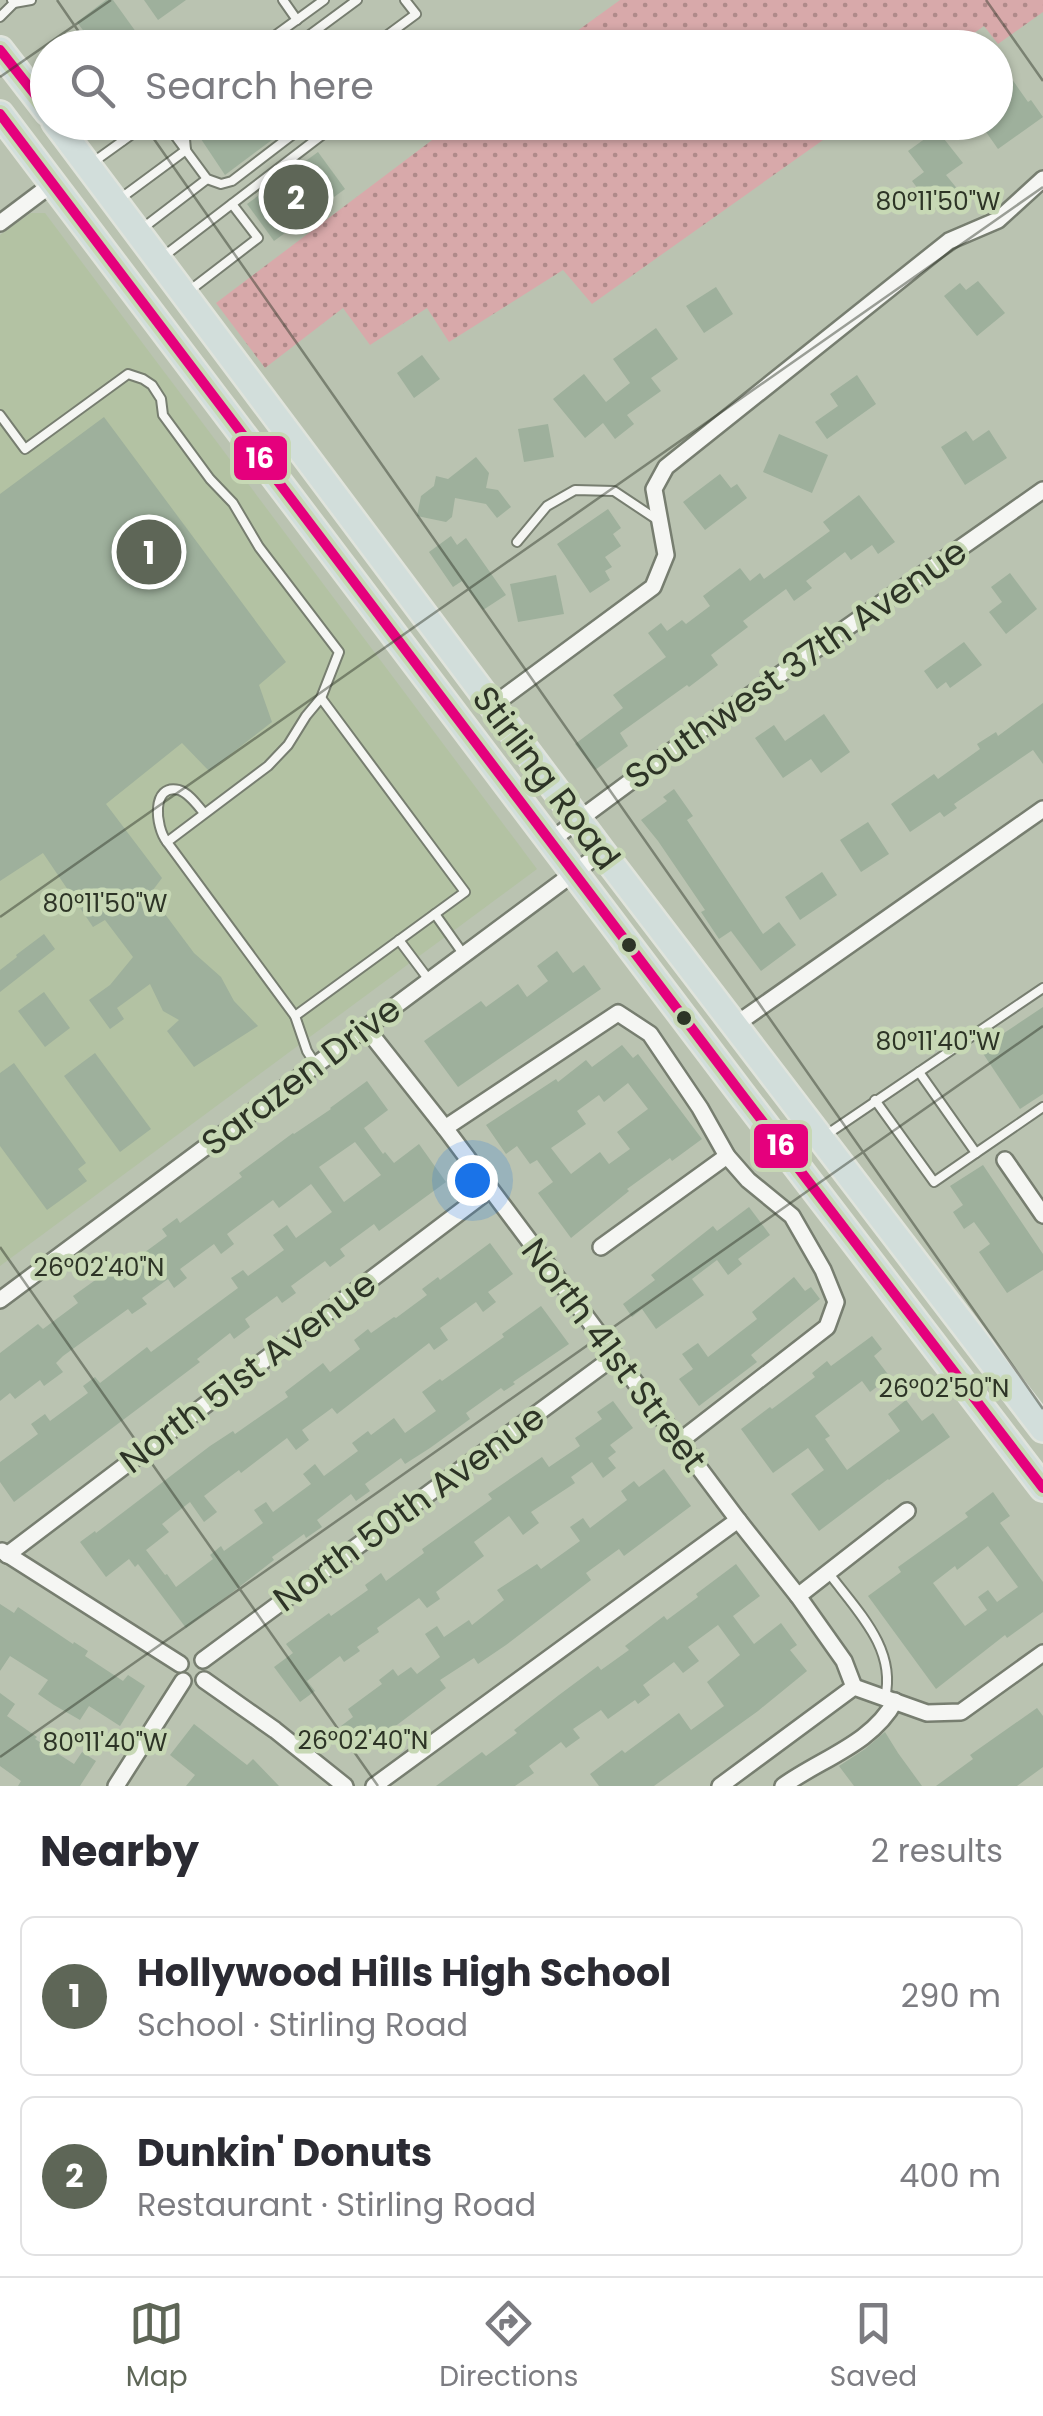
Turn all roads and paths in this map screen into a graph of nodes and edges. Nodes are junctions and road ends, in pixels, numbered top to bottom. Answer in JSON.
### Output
{"nodes":[{"id":1,"x":32,"y":0,"type":"edge"},
{"id":2,"x":283,"y":0,"type":"edge"},
{"id":3,"x":324,"y":0,"type":"edge"},
{"id":4,"x":357,"y":0,"type":"edge"},
{"id":5,"x":405,"y":0,"type":"edge"},
{"id":6,"x":13,"y":2,"type":"edge"},
{"id":7,"x":0,"y":16,"type":"edge"},
{"id":8,"x":297,"y":20,"type":"junction"},
{"id":9,"x":283,"y":30,"type":"edge"},
{"id":10,"x":316,"y":30,"type":"edge"},
{"id":11,"x":394,"y":30,"type":"edge"},
{"id":12,"x":0,"y":50,"type":"edge"},
{"id":13,"x":30,"y":87,"type":"edge"},
{"id":14,"x":0,"y":114,"type":"edge"},
{"id":15,"x":70,"y":140,"type":"edge"},
{"id":16,"x":179,"y":140,"type":"edge"},
{"id":17,"x":185,"y":140,"type":"edge"},
{"id":18,"x":286,"y":140,"type":"edge"},
{"id":19,"x":316,"y":140,"type":"edge"},
{"id":20,"x":122,"y":141,"type":"edge"},
{"id":21,"x":186,"y":150,"type":"junction"},
{"id":22,"x":88,"y":166,"type":"junction"},
{"id":23,"x":207,"y":179,"type":"junction"},
{"id":24,"x":1043,"y":179,"type":"edge"},
{"id":25,"x":52,"y":184,"type":"junction"},
{"id":26,"x":116,"y":202,"type":"junction"},
{"id":27,"x":232,"y":204,"type":"junction"},
{"id":28,"x":0,"y":223,"type":"edge"},
{"id":29,"x":138,"y":232,"type":"junction"},
{"id":30,"x":158,"y":260,"type":"junction"},
{"id":31,"x":184,"y":294,"type":"junction"},
{"id":32,"x":0,"y":415,"type":"edge"},
{"id":33,"x":1043,"y":490,"type":"edge"},
{"id":34,"x":660,"y":521,"type":"junction"},
{"id":35,"x":517,"y":542,"type":"dead end"},
{"id":36,"x":321,"y":698,"type":"junction"},
{"id":37,"x":492,"y":706,"type":"junction"},
{"id":38,"x":1043,"y":808,"type":"edge"},
{"id":39,"x":204,"y":814,"type":"junction"},
{"id":40,"x":578,"y":820,"type":"junction"},
{"id":41,"x":550,"y":841,"type":"junction"},
{"id":42,"x":168,"y":842,"type":"junction"},
{"id":43,"x":602,"y":852,"type":"junction"},
{"id":44,"x":573,"y":872,"type":"junction"},
{"id":45,"x":435,"y":914,"type":"junction"},
{"id":46,"x":399,"y":940,"type":"junction"},
{"id":47,"x":464,"y":955,"type":"junction"},
{"id":48,"x":430,"y":981,"type":"junction"},
{"id":49,"x":1043,"y":988,"type":"edge"},
{"id":50,"x":295,"y":1016,"type":"junction"},
{"id":51,"x":735,"y":1025,"type":"junction"},
{"id":52,"x":366,"y":1028,"type":"junction"},
{"id":53,"x":316,"y":1065,"type":"junction"},
{"id":54,"x":919,"y":1072,"type":"junction"},
{"id":55,"x":875,"y":1100,"type":"junction"},
{"id":56,"x":1043,"y":1107,"type":"edge"},
{"id":57,"x":444,"y":1128,"type":"junction"},
{"id":58,"x":822,"y":1138,"type":"junction"},
{"id":59,"x":976,"y":1153,"type":"junction"},
{"id":60,"x":727,"y":1156,"type":"junction"},
{"id":61,"x":1005,"y":1160,"type":"dead end"},
{"id":62,"x":489,"y":1190,"type":"junction"},
{"id":63,"x":1043,"y":1215,"type":"edge"},
{"id":64,"x":601,"y":1248,"type":"dead end"},
{"id":65,"x":0,"y":1300,"type":"edge"},
{"id":66,"x":614,"y":1356,"type":"junction"},
{"id":67,"x":1043,"y":1429,"type":"edge"},
{"id":68,"x":680,"y":1442,"type":"junction"},
{"id":69,"x":1043,"y":1488,"type":"edge"},
{"id":70,"x":907,"y":1511,"type":"dead end"},
{"id":71,"x":738,"y":1520,"type":"junction"},
{"id":72,"x":4,"y":1552,"type":"edge"},
{"id":73,"x":828,"y":1572,"type":"junction"},
{"id":74,"x":798,"y":1596,"type":"junction"},
{"id":75,"x":1043,"y":1653,"type":"edge"},
{"id":76,"x":203,"y":1660,"type":"junction"},
{"id":77,"x":182,"y":1673,"type":"junction"},
{"id":78,"x":204,"y":1680,"type":"junction"},
{"id":79,"x":854,"y":1686,"type":"junction"},
{"id":80,"x":890,"y":1700,"type":"junction"},
{"id":81,"x":790,"y":1784,"type":"edge"},
{"id":82,"x":116,"y":1786,"type":"edge"},
{"id":83,"x":344,"y":1786,"type":"edge"},
{"id":84,"x":374,"y":1786,"type":"edge"},
{"id":85,"x":720,"y":1786,"type":"edge"}],
"edges":[{"from":1,"to":6,"type":"lane"},
{"from":2,"to":8,"type":"lane"},
{"from":3,"to":8,"type":"lane"},
{"from":4,"to":10,"type":"lane"},
{"from":5,"to":11,"type":"lane"},
{"from":6,"to":7,"type":"lane"},
{"from":8,"to":9,"type":"lane"},
{"from":12,"to":13,"type":"main road","name":"Stirling Road"},
{"from":14,"to":25,"type":"main road","name":"Stirling Road"},
{"from":15,"to":22,"type":"main road","name":"Stirling Road"},
{"from":16,"to":21,"type":"lane"},
{"from":17,"to":21,"type":"lane"},
{"from":18,"to":23,"type":"lane"},
{"from":19,"to":27,"type":"lane"},
{"from":20,"to":22,"type":"lane"},
{"from":21,"to":23,"type":"lane"},
{"from":21,"to":26,"type":"lane"},
{"from":22,"to":26,"type":"main road","name":"Stirling Road"},
{"from":23,"to":29,"type":"lane"},
{"from":24,"to":34,"type":"street"},
{"from":25,"to":26,"type":"main road"},
{"from":25,"to":28,"type":"street"},
{"from":25,"to":41,"type":"main road","name":"Stirling Road"},
{"from":26,"to":29,"type":"main road","name":"Stirling Road"},
{"from":27,"to":30,"type":"lane"},
{"from":27,"to":31,"type":"lane"},
{"from":29,"to":30,"type":"main road","name":"Stirling Road"},
{"from":30,"to":31,"type":"main road","name":"Stirling Road"},
{"from":31,"to":37,"type":"main road","name":"Stirling Road"},
{"from":32,"to":36,"type":"lane"},
{"from":33,"to":40,"type":"street","name":"Southwest 37th Avenue"},
{"from":34,"to":35,"type":"lane"},
{"from":34,"to":37,"type":"street"},
{"from":36,"to":39,"type":"lane"},
{"from":36,"to":45,"type":"lane"},
{"from":37,"to":40,"type":"main road","name":"Stirling Road"},
{"from":38,"to":51,"type":"street"},
{"from":39,"to":42,"type":"lane"},
{"from":39,"to":42,"type":"lane"},
{"from":40,"to":41,"type":"street","name":"Southwest 37th Avenue"},
{"from":40,"to":43,"type":"main road","name":"Stirling Road"},
{"from":41,"to":44,"type":"main road","name":"Stirling Road"},
{"from":42,"to":50,"type":"lane"},
{"from":43,"to":44,"type":"street","name":"Sarazen Drive"},
{"from":43,"to":51,"type":"main road","name":"Stirling Road"},
{"from":44,"to":47,"type":"street","name":"Sarazen Drive"},
{"from":44,"to":69,"type":"main road","name":"Stirling Road"},
{"from":45,"to":46,"type":"lane"},
{"from":45,"to":47,"type":"lane"},
{"from":46,"to":48,"type":"lane"},
{"from":46,"to":50,"type":"lane"},
{"from":47,"to":48,"type":"street","name":"Sarazen Drive"},
{"from":48,"to":52,"type":"street","name":"Sarazen Drive"},
{"from":49,"to":54,"type":"lane"},
{"from":50,"to":53,"type":"lane"},
{"from":51,"to":58,"type":"main road","name":"Stirling Road"},
{"from":52,"to":53,"type":"street","name":"Sarazen Drive"},
{"from":52,"to":57,"type":"street","name":"North 41st Street"},
{"from":53,"to":65,"type":"street","name":"Sarazen Drive"},
{"from":54,"to":55,"type":"lane"},
{"from":54,"to":59,"type":"lane"},
{"from":55,"to":58,"type":"lane"},
{"from":55,"to":59,"type":"lane"},
{"from":56,"to":59,"type":"lane"},
{"from":57,"to":60,"type":"street"},
{"from":57,"to":62,"type":"street","name":"North 41st Street"},
{"from":58,"to":67,"type":"main road","name":"Stirling Road"},
{"from":60,"to":64,"type":"street"},
{"from":60,"to":68,"type":"street"},
{"from":61,"to":63,"type":"street"},
{"from":62,"to":66,"type":"street","name":"North 41st Street"},
{"from":62,"to":72,"type":"street","name":"North 51st Avenue"},
{"from":66,"to":68,"type":"street","name":"North 41st Street"},
{"from":66,"to":76,"type":"street","name":"North 50th Avenue"},
{"from":68,"to":71,"type":"street","name":"North 41st Street"},
{"from":70,"to":73,"type":"street"},
{"from":71,"to":74,"type":"street","name":"North 41st Street"},
{"from":71,"to":84,"type":"street"},
{"from":72,"to":77,"type":"street"},
{"from":73,"to":74,"type":"street"},
{"from":73,"to":80,"type":"lane"},
{"from":74,"to":79,"type":"street","name":"North 41st Street"},
{"from":75,"to":80,"type":"street"},
{"from":76,"to":77,"type":"street"},
{"from":76,"to":78,"type":"street"},
{"from":77,"to":78,"type":"street"},
{"from":77,"to":82,"type":"street"},
{"from":78,"to":83,"type":"street"},
{"from":79,"to":80,"type":"street"},
{"from":79,"to":85,"type":"street"},
{"from":80,"to":81,"type":"street"}]}
